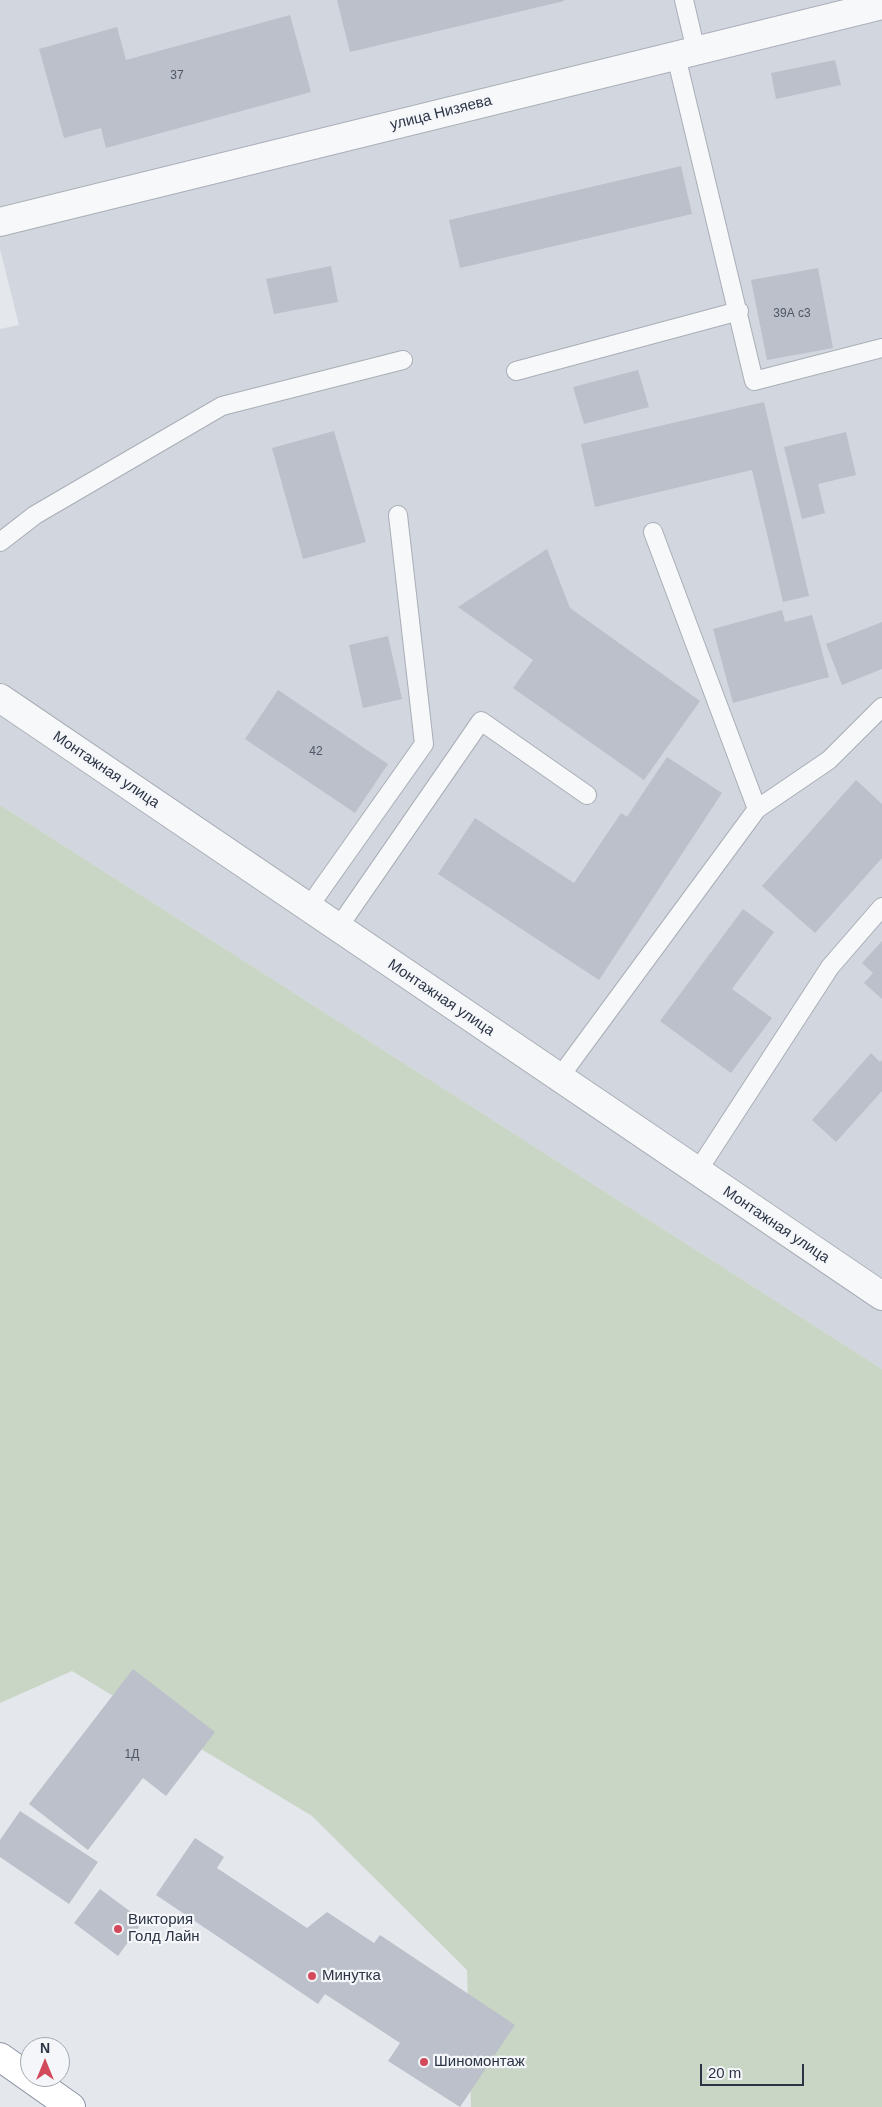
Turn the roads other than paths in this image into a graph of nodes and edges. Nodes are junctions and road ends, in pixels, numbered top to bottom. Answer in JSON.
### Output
{"nodes":[{"id":1,"x":684,"y":0,"type":"edge"},
{"id":2,"x":882,"y":5,"type":"edge"},
{"id":3,"x":686,"y":53,"type":"junction"},
{"id":4,"x":0,"y":222,"type":"edge"},
{"id":5,"x":739,"y":311,"type":"junction"},
{"id":6,"x":882,"y":348,"type":"edge"},
{"id":7,"x":403,"y":360,"type":"dead end"},
{"id":8,"x":516,"y":371,"type":"dead end"},
{"id":9,"x":398,"y":515,"type":"dead end"},
{"id":10,"x":653,"y":532,"type":"dead end"},
{"id":11,"x":0,"y":542,"type":"edge"},
{"id":12,"x":0,"y":698,"type":"edge"},
{"id":13,"x":882,"y":707,"type":"edge"},
{"id":14,"x":587,"y":795,"type":"dead end"},
{"id":15,"x":757,"y":809,"type":"junction"},
{"id":16,"x":882,"y":907,"type":"edge"},
{"id":17,"x":308,"y":908,"type":"junction"},
{"id":18,"x":338,"y":928,"type":"junction"},
{"id":19,"x":559,"y":1078,"type":"junction"},
{"id":20,"x":698,"y":1172,"type":"junction"},
{"id":21,"x":882,"y":1296,"type":"edge"},
{"id":22,"x":0,"y":2057,"type":"edge"},
{"id":23,"x":71,"y":2107,"type":"edge"}],
"edges":[{"from":1,"to":3,"type":"lane"},
{"from":2,"to":3,"type":"street","name":"улица Низяева"},
{"from":3,"to":4,"type":"street","name":"улица Низяева"},
{"from":3,"to":5,"type":"lane"},
{"from":5,"to":6,"type":"lane"},
{"from":5,"to":8,"type":"lane"},
{"from":7,"to":11,"type":"lane"},
{"from":9,"to":17,"type":"lane"},
{"from":10,"to":15,"type":"lane"},
{"from":12,"to":17,"type":"street","name":"Монтажная улица"},
{"from":13,"to":15,"type":"lane"},
{"from":14,"to":18,"type":"lane"},
{"from":15,"to":19,"type":"lane"},
{"from":16,"to":20,"type":"lane"},
{"from":17,"to":18,"type":"street","name":"Монтажная улица"},
{"from":18,"to":19,"type":"street","name":"Монтажная улица"},
{"from":19,"to":20,"type":"street","name":"Монтажная улица"},
{"from":20,"to":21,"type":"street","name":"Монтажная улица"},
{"from":22,"to":23,"type":"highway"}]}
